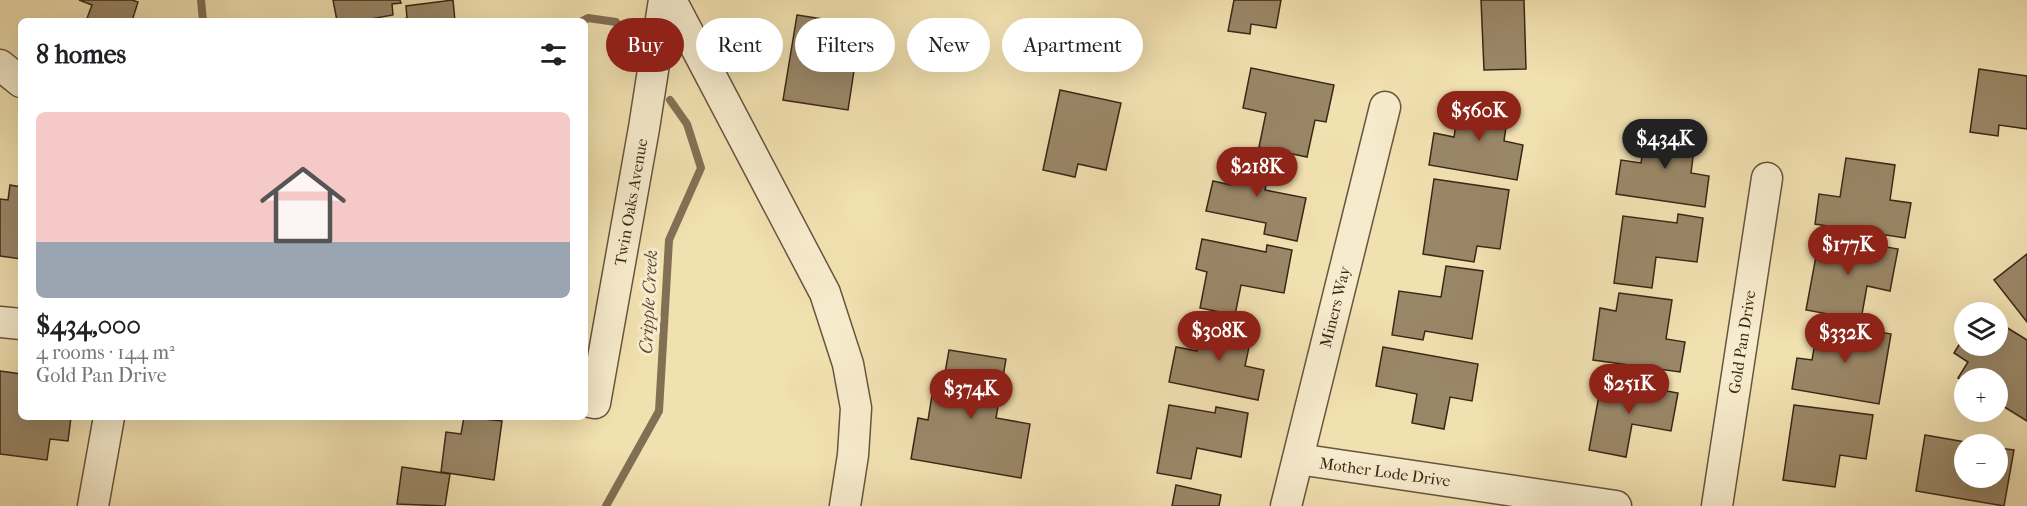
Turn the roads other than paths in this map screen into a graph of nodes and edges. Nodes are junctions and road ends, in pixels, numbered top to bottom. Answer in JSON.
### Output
{"nodes":[{"id":1,"x":664,"y":0,"type":"edge"},
{"id":2,"x":671,"y":0,"type":"edge"},
{"id":3,"x":0,"y":64,"type":"edge"},
{"id":4,"x":18,"y":79,"type":"edge"},
{"id":5,"x":1384,"y":107,"type":"dead end"},
{"id":6,"x":1767,"y":178,"type":"dead end"},
{"id":7,"x":0,"y":322,"type":"edge"},
{"id":8,"x":18,"y":324,"type":"edge"},
{"id":9,"x":590,"y":402,"type":"edge"},
{"id":10,"x":108,"y":420,"type":"edge"},
{"id":11,"x":1298,"y":459,"type":"junction"},
{"id":12,"x":93,"y":506,"type":"edge"},
{"id":13,"x":845,"y":506,"type":"edge"},
{"id":14,"x":1286,"y":506,"type":"edge"},
{"id":15,"x":1616,"y":506,"type":"edge"},
{"id":16,"x":1717,"y":506,"type":"edge"}],
"edges":[{"from":1,"to":9,"type":"street","name":"Twin Oaks Avenue"},
{"from":2,"to":13,"type":"street"},
{"from":3,"to":4,"type":"street"},
{"from":5,"to":11,"type":"street","name":"Miners Way"},
{"from":6,"to":16,"type":"street","name":"Gold Pan Drive"},
{"from":7,"to":8,"type":"street"},
{"from":10,"to":12,"type":"street"},
{"from":11,"to":14,"type":"street","name":"Miners Way"},
{"from":11,"to":15,"type":"street","name":"Mother Lode Drive"}]}
